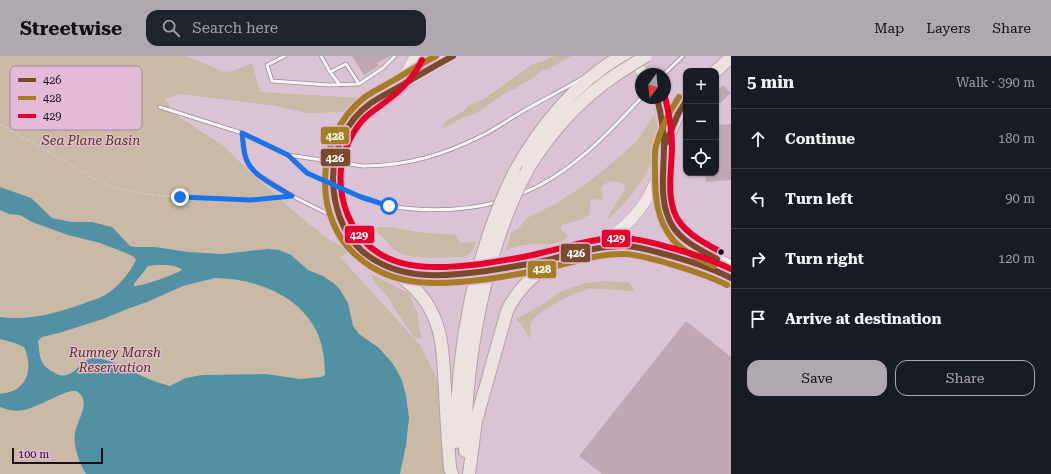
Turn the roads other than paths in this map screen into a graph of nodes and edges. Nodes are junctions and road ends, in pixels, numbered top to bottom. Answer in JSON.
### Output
{"nodes":[{"id":1,"x":285,"y":56,"type":"edge"},
{"id":2,"x":321,"y":56,"type":"edge"},
{"id":3,"x":395,"y":56,"type":"edge"},
{"id":4,"x":415,"y":56,"type":"edge"},
{"id":5,"x":454,"y":56,"type":"edge"},
{"id":6,"x":621,"y":56,"type":"edge"},
{"id":7,"x":629,"y":56,"type":"edge"},
{"id":8,"x":646,"y":56,"type":"edge"},
{"id":9,"x":683,"y":56,"type":"edge"},
{"id":10,"x":731,"y":57,"type":"edge"},
{"id":11,"x":608,"y":64,"type":"junction"},
{"id":12,"x":639,"y":68,"type":"edge"},
{"id":13,"x":670,"y":68,"type":"edge"},
{"id":14,"x":719,"y":68,"type":"edge"},
{"id":15,"x":330,"y":72,"type":"junction"},
{"id":16,"x":359,"y":84,"type":"junction"},
{"id":17,"x":340,"y":85,"type":"junction"},
{"id":18,"x":379,"y":97,"type":"junction"},
{"id":19,"x":636,"y":104,"type":"edge"},
{"id":20,"x":659,"y":104,"type":"edge"},
{"id":21,"x":684,"y":104,"type":"edge"},
{"id":22,"x":160,"y":107,"type":"dead end"},
{"id":23,"x":242,"y":133,"type":"junction"},
{"id":24,"x":664,"y":149,"type":"junction"},
{"id":25,"x":288,"y":155,"type":"junction"},
{"id":26,"x":341,"y":221,"type":"junction"},
{"id":27,"x":580,"y":251,"type":"junction"},
{"id":28,"x":557,"y":257,"type":"junction"},
{"id":29,"x":731,"y":265,"type":"edge"},
{"id":30,"x":393,"y":270,"type":"junction"},
{"id":31,"x":731,"y":278,"type":"edge"},
{"id":32,"x":476,"y":298,"type":"junction"},
{"id":33,"x":452,"y":474,"type":"edge"},
{"id":34,"x":456,"y":474,"type":"edge"},
{"id":35,"x":467,"y":474,"type":"edge"}],
"edges":[{"from":1,"to":17,"type":"lane"},
{"from":2,"to":15,"type":"lane"},
{"from":3,"to":16,"type":"lane"},
{"from":4,"to":18,"type":"highway"},
{"from":5,"to":18,"type":"highway"},
{"from":6,"to":11,"type":"highway"},
{"from":7,"to":12,"type":"highway"},
{"from":8,"to":32,"type":"highway","bridge":true},
{"from":9,"to":13,"type":"lane"},
{"from":10,"to":14,"type":"highway"},
{"from":11,"to":25,"type":"lane","bridge":true},
{"from":11,"to":32,"type":"highway","bridge":true},
{"from":15,"to":16,"type":"lane"},
{"from":15,"to":17,"type":"lane"},
{"from":16,"to":17,"type":"lane"},
{"from":18,"to":26,"type":"highway"},
{"from":19,"to":25,"type":"lane","bridge":true},
{"from":20,"to":24,"type":"highway"},
{"from":21,"to":24,"type":"highway"},
{"from":22,"to":23,"type":"lane"},
{"from":23,"to":25,"type":"lane"},
{"from":23,"to":26,"type":"lane"},
{"from":24,"to":27,"type":"highway"},
{"from":24,"to":29,"type":"main road"},
{"from":26,"to":30,"type":"highway"},
{"from":27,"to":28,"type":"highway"},
{"from":27,"to":31,"type":"main road"},
{"from":28,"to":30,"type":"highway"},
{"from":28,"to":35,"type":"highway"},
{"from":30,"to":33,"type":"highway"},
{"from":32,"to":34,"type":"highway"},
{"from":32,"to":35,"type":"highway"}]}
